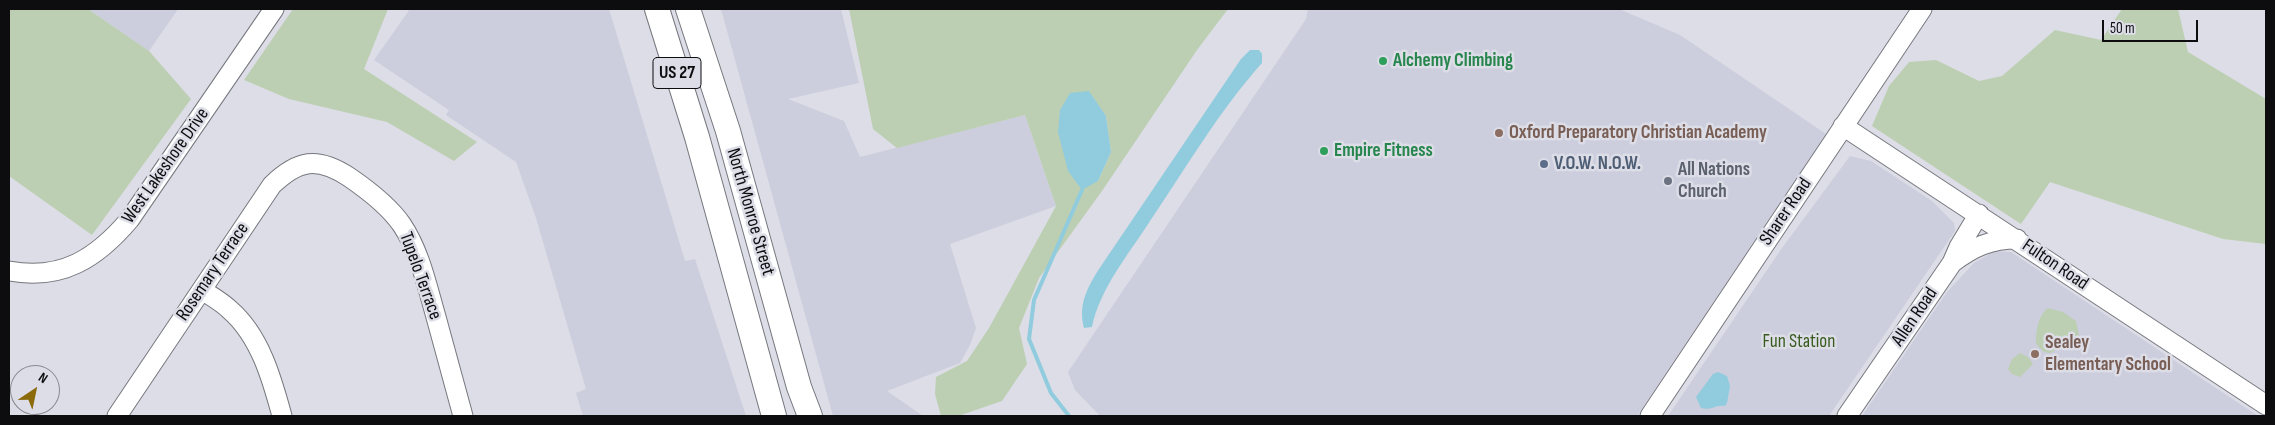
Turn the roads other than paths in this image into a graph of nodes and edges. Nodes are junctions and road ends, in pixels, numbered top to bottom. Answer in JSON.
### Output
{"nodes":[{"id":1,"x":274,"y":9,"type":"edge"},
{"id":2,"x":657,"y":9,"type":"edge"},
{"id":3,"x":688,"y":9,"type":"edge"},
{"id":4,"x":1922,"y":9,"type":"edge"},
{"id":5,"x":720,"y":106,"type":"junction"},
{"id":6,"x":693,"y":126,"type":"junction"},
{"id":7,"x":1843,"y":126,"type":"junction"},
{"id":8,"x":728,"y":131,"type":"junction"},
{"id":9,"x":332,"y":167,"type":"joint"},
{"id":10,"x":1980,"y":214,"type":"junction"},
{"id":11,"x":2017,"y":240,"type":"junction"},
{"id":12,"x":1952,"y":263,"type":"junction"},
{"id":13,"x":15,"y":272,"type":"edge"},
{"id":14,"x":202,"y":290,"type":"junction"},
{"id":15,"x":780,"y":320,"type":"junction"},
{"id":16,"x":748,"y":323,"type":"junction"},
{"id":17,"x":790,"y":352,"type":"junction"},
{"id":18,"x":758,"y":359,"type":"junction"},
{"id":19,"x":2266,"y":405,"type":"edge"},
{"id":20,"x":117,"y":416,"type":"edge"},
{"id":21,"x":282,"y":416,"type":"edge"},
{"id":22,"x":463,"y":416,"type":"edge"},
{"id":23,"x":774,"y":416,"type":"edge"},
{"id":24,"x":810,"y":416,"type":"edge"},
{"id":25,"x":1650,"y":416,"type":"edge"},
{"id":26,"x":1847,"y":416,"type":"edge"}],
"edges":[{"from":1,"to":13,"type":"street","name":"West Lakeshore Drive"},
{"from":2,"to":6,"type":"main road","name":"North Monroe Street","number":"US 27"},
{"from":3,"to":5,"type":"main road","name":"North Monroe Street","number":"US 27"},
{"from":4,"to":7,"type":"street","name":"Sharer Road"},
{"from":5,"to":6,"type":"main road"},
{"from":5,"to":8,"type":"main road","name":"North Monroe Street","number":"US 27"},
{"from":6,"to":8,"type":"main road"},
{"from":6,"to":16,"type":"main road","name":"North Monroe Street","number":"US 27"},
{"from":7,"to":10,"type":"street","name":"Fulton Road"},
{"from":7,"to":25,"type":"street","name":"Sharer Road"},
{"from":8,"to":15,"type":"main road","name":"North Monroe Street","number":"US 27"},
{"from":9,"to":14,"type":"street","name":"Rosemary Terrace"},
{"from":9,"to":22,"type":"street","name":"Tupelo Terrace"},
{"from":10,"to":11,"type":"street","name":"Fulton Road"},
{"from":10,"to":12,"type":"street","name":"Allen Road"},
{"from":11,"to":12,"type":"street"},
{"from":11,"to":19,"type":"street","name":"Fulton Road"},
{"from":12,"to":26,"type":"street","name":"Allen Road"},
{"from":14,"to":20,"type":"street","name":"Rosemary Terrace"},
{"from":14,"to":21,"type":"street"},
{"from":15,"to":16,"type":"main road"},
{"from":15,"to":17,"type":"main road","name":"North Monroe Street","number":"US 27"},
{"from":16,"to":18,"type":"main road","name":"North Monroe Street","number":"US 27"},
{"from":17,"to":18,"type":"main road"},
{"from":17,"to":24,"type":"main road","name":"North Monroe Street","number":"US 27"},
{"from":18,"to":23,"type":"main road","name":"North Monroe Street","number":"US 27"}]}
